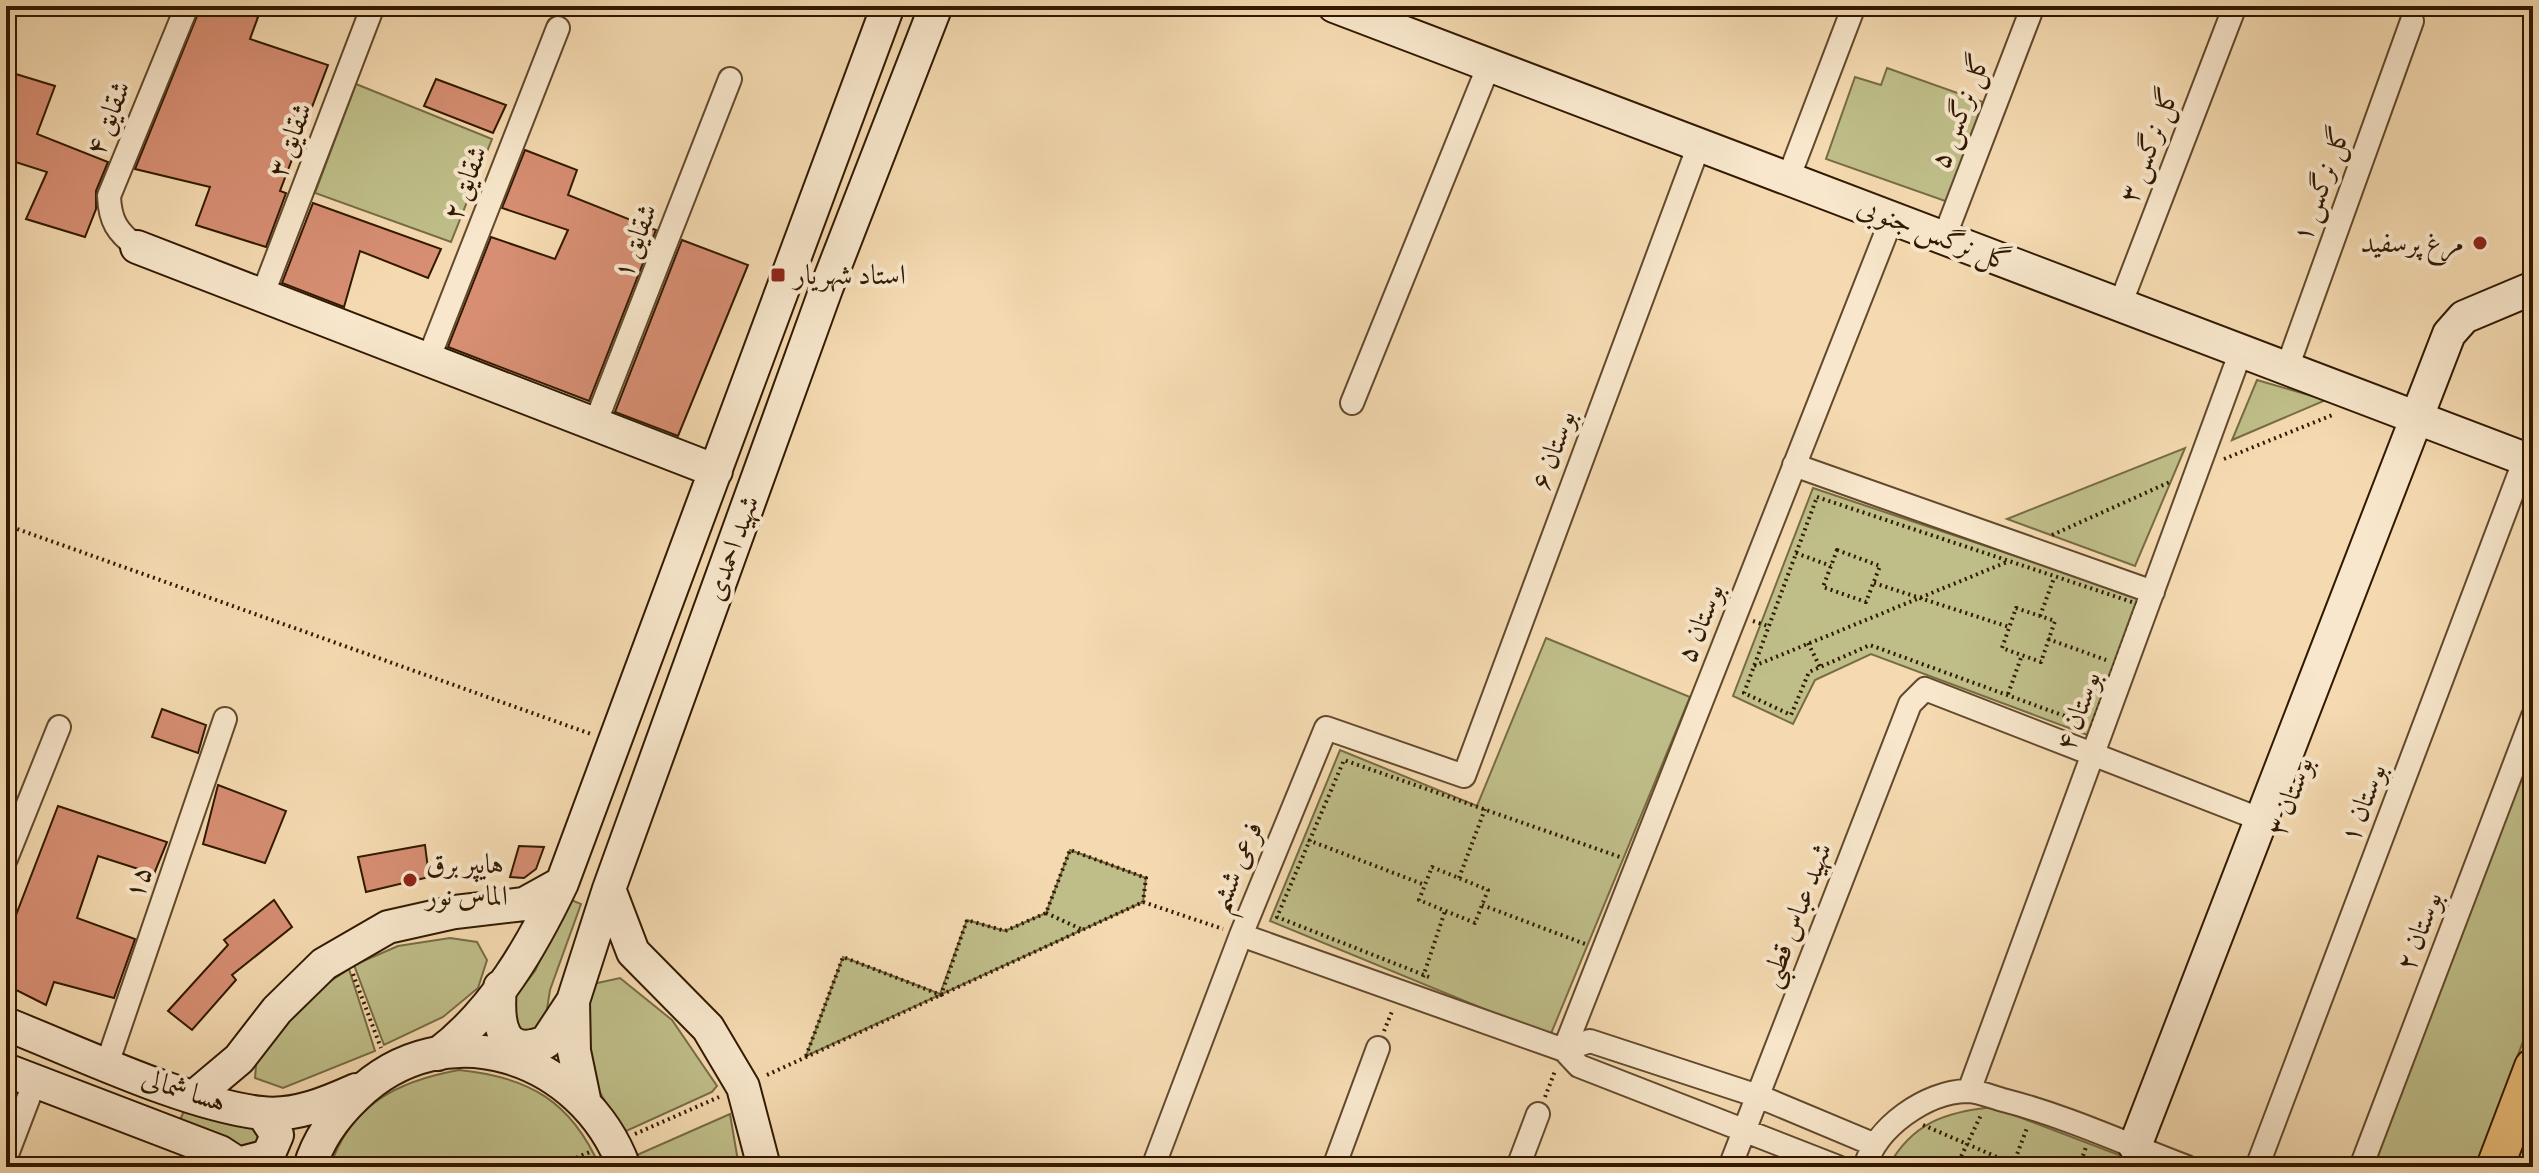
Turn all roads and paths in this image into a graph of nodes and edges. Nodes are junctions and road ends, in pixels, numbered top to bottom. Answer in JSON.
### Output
{"nodes":[{"id":1,"x":187,"y":6,"type":"edge"},
{"id":2,"x":373,"y":6,"type":"edge"},
{"id":3,"x":888,"y":6,"type":"edge"},
{"id":4,"x":936,"y":6,"type":"edge"},
{"id":5,"x":1334,"y":6,"type":"edge"},
{"id":6,"x":1854,"y":6,"type":"edge"},
{"id":7,"x":2033,"y":6,"type":"edge"},
{"id":8,"x":2235,"y":6,"type":"edge"},
{"id":9,"x":2412,"y":21,"type":"dead end"},
{"id":10,"x":558,"y":28,"type":"dead end"},
{"id":11,"x":1489,"y":65,"type":"junction"},
{"id":12,"x":730,"y":79,"type":"dead end"},
{"id":13,"x":1699,"y":145,"type":"junction"},
{"id":14,"x":1788,"y":179,"type":"junction"},
{"id":15,"x":1892,"y":218,"type":"junction"},
{"id":16,"x":1944,"y":238,"type":"junction"},
{"id":17,"x":137,"y":247,"type":"joint"},
{"id":18,"x":2533,"y":288,"type":"edge"},
{"id":19,"x":262,"y":296,"type":"junction"},
{"id":20,"x":2120,"y":305,"type":"junction"},
{"id":21,"x":2241,"y":351,"type":"junction"},
{"id":22,"x":428,"y":360,"type":"junction"},
{"id":23,"x":2287,"y":368,"type":"junction"},
{"id":24,"x":1352,"y":403,"type":"dead end"},
{"id":25,"x":2426,"y":422,"type":"junction"},
{"id":26,"x":595,"y":424,"type":"junction"},
{"id":27,"x":2529,"y":461,"type":"edge"},
{"id":28,"x":1794,"y":465,"type":"junction"},
{"id":29,"x":716,"y":471,"type":"junction"},
{"id":30,"x":6,"y":525,"type":"edge"},
{"id":31,"x":1796,"y":553,"type":"junction"},
{"id":32,"x":2009,"y":561,"type":"junction"},
{"id":33,"x":1831,"y":566,"type":"junction"},
{"id":34,"x":2055,"y":576,"type":"junction"},
{"id":35,"x":1874,"y":583,"type":"junction"},
{"id":36,"x":2153,"y":592,"type":"junction"},
{"id":37,"x":1919,"y":598,"type":"junction"},
{"id":38,"x":2040,"y":616,"type":"junction"},
{"id":39,"x":2009,"y":627,"type":"junction"},
{"id":40,"x":2048,"y":639,"type":"junction"},
{"id":41,"x":1808,"y":643,"type":"junction"},
{"id":42,"x":2022,"y":655,"type":"junction"},
{"id":43,"x":2116,"y":664,"type":"junction"},
{"id":44,"x":1754,"y":666,"type":"junction"},
{"id":45,"x":1820,"y":667,"type":"junction"},
{"id":46,"x":2008,"y":695,"type":"junction"},
{"id":47,"x":2533,"y":716,"type":"edge"},
{"id":48,"x":2000,"y":718,"type":"junction"},
{"id":49,"x":225,"y":719,"type":"dead end"},
{"id":50,"x":59,"y":727,"type":"dead end"},
{"id":51,"x":616,"y":743,"type":"junction"},
{"id":52,"x":2094,"y":755,"type":"junction"},
{"id":53,"x":1464,"y":776,"type":"joint"},
{"id":54,"x":1485,"y":809,"type":"junction"},
{"id":55,"x":2262,"y":820,"type":"junction"},
{"id":56,"x":1304,"y":839,"type":"dead end"},
{"id":57,"x":1310,"y":841,"type":"junction"},
{"id":58,"x":1623,"y":858,"type":"dead end"},
{"id":59,"x":6,"y":859,"type":"edge"},
{"id":60,"x":1459,"y":878,"type":"junction"},
{"id":61,"x":562,"y":883,"type":"junction"},
{"id":62,"x":1425,"y":885,"type":"junction"},
{"id":63,"x":609,"y":889,"type":"junction"},
{"id":64,"x":1143,"y":902,"type":"junction"},
{"id":65,"x":1482,"y":905,"type":"junction"},
{"id":66,"x":1445,"y":911,"type":"junction"},
{"id":67,"x":1046,"y":913,"type":"junction"},
{"id":68,"x":1083,"y":929,"type":"junction"},
{"id":69,"x":1241,"y":935,"type":"junction"},
{"id":70,"x":1587,"y":945,"type":"dead end"},
{"id":71,"x":345,"y":952,"type":"junction"},
{"id":72,"x":1424,"y":975,"type":"junction"},
{"id":73,"x":1438,"y":981,"type":"dead end"},
{"id":74,"x":500,"y":987,"type":"junction"},
{"id":75,"x":941,"y":995,"type":"junction"},
{"id":76,"x":1409,"y":995,"type":"junction"},
{"id":77,"x":573,"y":1001,"type":"junction"},
{"id":78,"x":6,"y":1024,"type":"edge"},
{"id":79,"x":1378,"y":1048,"type":"joint"},
{"id":80,"x":1564,"y":1050,"type":"junction"},
{"id":81,"x":438,"y":1054,"type":"junction"},
{"id":82,"x":806,"y":1056,"type":"junction"},
{"id":83,"x":107,"y":1064,"type":"junction"},
{"id":84,"x":2533,"y":1067,"type":"edge"},
{"id":85,"x":20,"y":1075,"type":"edge"},
{"id":86,"x":378,"y":1078,"type":"junction"},
{"id":87,"x":743,"y":1087,"type":"junction"},
{"id":88,"x":1969,"y":1091,"type":"junction"},
{"id":89,"x":195,"y":1096,"type":"junction"},
{"id":90,"x":1758,"y":1096,"type":"junction"},
{"id":91,"x":584,"y":1099,"type":"junction"},
{"id":92,"x":1984,"y":1108,"type":"dead end"},
{"id":93,"x":263,"y":1114,"type":"junction"},
{"id":94,"x":1538,"y":1114,"type":"joint"},
{"id":95,"x":2030,"y":1121,"type":"dead end"},
{"id":96,"x":1924,"y":1126,"type":"dead end"},
{"id":97,"x":1745,"y":1129,"type":"junction"},
{"id":98,"x":177,"y":1136,"type":"junction"},
{"id":99,"x":2087,"y":1143,"type":"dead end"},
{"id":100,"x":1875,"y":1145,"type":"junction"},
{"id":101,"x":1967,"y":1145,"type":"junction"},
{"id":102,"x":619,"y":1155,"type":"edge"},
{"id":103,"x":2144,"y":1156,"type":"edge"},
{"id":104,"x":6,"y":1157,"type":"edge"},
{"id":105,"x":240,"y":1166,"type":"edge"},
{"id":106,"x":2012,"y":1166,"type":"edge"},
{"id":107,"x":193,"y":1167,"type":"edge"},
{"id":108,"x":310,"y":1167,"type":"edge"},
{"id":109,"x":554,"y":1167,"type":"edge"},
{"id":110,"x":764,"y":1167,"type":"edge"},
{"id":111,"x":1153,"y":1167,"type":"edge"},
{"id":112,"x":1334,"y":1167,"type":"edge"},
{"id":113,"x":1518,"y":1167,"type":"edge"},
{"id":114,"x":1730,"y":1167,"type":"edge"},
{"id":115,"x":1838,"y":1167,"type":"edge"},
{"id":116,"x":1865,"y":1167,"type":"edge"},
{"id":117,"x":1956,"y":1167,"type":"edge"},
{"id":118,"x":2020,"y":1167,"type":"edge"},
{"id":119,"x":2079,"y":1167,"type":"edge"},
{"id":120,"x":2187,"y":1167,"type":"edge"},
{"id":121,"x":2257,"y":1167,"type":"edge"},
{"id":122,"x":2361,"y":1167,"type":"edge"},
{"id":123,"x":2495,"y":1167,"type":"edge"}],
"edges":[{"from":1,"to":17,"type":"street","name":"شقایق ۴"},
{"from":2,"to":19,"type":"street","name":"شقایق ۳"},
{"from":3,"to":29,"type":"main road","name":"شهید احمدی"},
{"from":4,"to":63,"type":"main road","name":"شهید احمدی"},
{"from":5,"to":11,"type":"main road","name":"گل نرگس جنوبی"},
{"from":6,"to":14,"type":"street"},
{"from":7,"to":16,"type":"street","name":"گل نرگس ۵"},
{"from":8,"to":20,"type":"street","name":"گل نرگس ۳"},
{"from":9,"to":23,"type":"street","name":"گل نرگس ۱"},
{"from":10,"to":22,"type":"street","name":"شقایق ۲"},
{"from":11,"to":13,"type":"main road","name":"گل نرگس جنوبی"},
{"from":11,"to":24,"type":"street"},
{"from":12,"to":26,"type":"street","name":"شقایق ۱"},
{"from":13,"to":14,"type":"main road","name":"گل نرگس جنوبی"},
{"from":13,"to":53,"type":"street","name":"بوستان ۶"},
{"from":14,"to":15,"type":"main road","name":"گل نرگس جنوبی"},
{"from":15,"to":16,"type":"main road","name":"گل نرگس جنوبی"},
{"from":15,"to":28,"type":"street","name":"بوستان ۵"},
{"from":16,"to":20,"type":"main road","name":"گل نرگس جنوبی"},
{"from":17,"to":19,"type":"main road"},
{"from":18,"to":25,"type":"main road"},
{"from":19,"to":22,"type":"main road"},
{"from":20,"to":21,"type":"main road","name":"گل نرگس جنوبی"},
{"from":21,"to":23,"type":"main road","name":"گل نرگس جنوبی"},
{"from":21,"to":36,"type":"street","name":"بوستان ۴"},
{"from":22,"to":26,"type":"main road"},
{"from":23,"to":25,"type":"main road","name":"گل نرگس جنوبی"},
{"from":25,"to":27,"type":"main road","name":"گل نرگس جنوبی"},
{"from":25,"to":55,"type":"main road","name":"بوستان ۳"},
{"from":25,"to":103,"type":"main road","name":"بوستان ۳"},
{"from":26,"to":29,"type":"main road"},
{"from":27,"to":121,"type":"street","name":"بوستان ۱"},
{"from":28,"to":36,"type":"street"},
{"from":28,"to":80,"type":"street","name":"بوستان ۵"},
{"from":29,"to":51,"type":"main road","name":"شهید احمدی"},
{"from":30,"to":51,"type":"path"},
{"from":31,"to":32,"type":"path"},
{"from":31,"to":33,"type":"path"},
{"from":31,"to":44,"type":"path"},
{"from":32,"to":34,"type":"path"},
{"from":32,"to":37,"type":"path"},
{"from":33,"to":35,"type":"path"},
{"from":33,"to":35,"type":"path"},
{"from":34,"to":38,"type":"path"},
{"from":34,"to":43,"type":"path"},
{"from":35,"to":37,"type":"path"},
{"from":36,"to":52,"type":"street","name":"بوستان ۴"},
{"from":37,"to":39,"type":"path"},
{"from":37,"to":41,"type":"path"},
{"from":38,"to":39,"type":"path"},
{"from":38,"to":40,"type":"path"},
{"from":39,"to":42,"type":"path"},
{"from":40,"to":42,"type":"path"},
{"from":40,"to":43,"type":"path"},
{"from":41,"to":44,"type":"path"},
{"from":41,"to":45,"type":"path"},
{"from":42,"to":46,"type":"path"},
{"from":43,"to":46,"type":"path"},
{"from":44,"to":45,"type":"path"},
{"from":45,"to":46,"type":"path"},
{"from":46,"to":48,"type":"path"},
{"from":47,"to":122,"type":"street","name":"بوستان ۲"},
{"from":48,"to":52,"type":"street"},
{"from":48,"to":90,"type":"street","name":"شهید عباس قطبی"},
{"from":49,"to":83,"type":"street","name":"۱۵"},
{"from":50,"to":59,"type":"street"},
{"from":51,"to":61,"type":"main road","name":"شهید احمدی"},
{"from":52,"to":55,"type":"street"},
{"from":52,"to":88,"type":"street","name":"بوستان ۴"},
{"from":53,"to":69,"type":"street","name":"فرعی ششم"},
{"from":54,"to":57,"type":"path"},
{"from":54,"to":58,"type":"path"},
{"from":54,"to":60,"type":"path"},
{"from":55,"to":103,"type":"main road","name":"بوستان ۳"},
{"from":56,"to":57,"type":"path"},
{"from":57,"to":62,"type":"path"},
{"from":57,"to":72,"type":"path"},
{"from":60,"to":62,"type":"path"},
{"from":60,"to":65,"type":"path"},
{"from":61,"to":71,"type":"main road"},
{"from":61,"to":74,"type":"main road","name":"شهید احمدی"},
{"from":62,"to":66,"type":"path"},
{"from":63,"to":77,"type":"main road","name":"شهید احمدی"},
{"from":63,"to":87,"type":"main road"},
{"from":64,"to":67,"type":"path"},
{"from":64,"to":68,"type":"path"},
{"from":64,"to":69,"type":"path"},
{"from":65,"to":66,"type":"path"},
{"from":65,"to":70,"type":"path"},
{"from":66,"to":72,"type":"path"},
{"from":67,"to":68,"type":"path"},
{"from":67,"to":75,"type":"path"},
{"from":68,"to":75,"type":"path"},
{"from":69,"to":76,"type":"street"},
{"from":69,"to":111,"type":"street","name":"فرعی ششم"},
{"from":71,"to":86,"type":"path"},
{"from":71,"to":89,"type":"main road"},
{"from":72,"to":73,"type":"path"},
{"from":72,"to":76,"type":"path"},
{"from":74,"to":77,"type":"main road"},
{"from":74,"to":81,"type":"main road","name":"شهید احمدی"},
{"from":75,"to":82,"type":"path"},
{"from":75,"to":82,"type":"path"},
{"from":76,"to":79,"type":"path"},
{"from":76,"to":80,"type":"street"},
{"from":77,"to":91,"type":"main road","name":"شهید احمدی"},
{"from":78,"to":83,"type":"main road","name":"هسا شمالی"},
{"from":79,"to":112,"type":"street"},
{"from":80,"to":90,"type":"street"},
{"from":80,"to":94,"type":"path"},
{"from":80,"to":97,"type":"street"},
{"from":81,"to":86,"type":"main road","name":"هسا شمالی"},
{"from":81,"to":91,"type":"main road"},
{"from":82,"to":87,"type":"path"},
{"from":83,"to":89,"type":"main road","name":"هسا شمالی"},
{"from":84,"to":123,"type":"main road"},
{"from":85,"to":98,"type":"main road","name":"هسا شمالی"},
{"from":85,"to":104,"type":"street"},
{"from":86,"to":93,"type":"main road","name":"هسا شمالی"},
{"from":86,"to":108,"type":"main road"},
{"from":87,"to":102,"type":"path"},
{"from":87,"to":110,"type":"main road"},
{"from":88,"to":100,"type":"street"},
{"from":88,"to":103,"type":"street"},
{"from":89,"to":93,"type":"main road","name":"هسا شمالی"},
{"from":90,"to":97,"type":"street","name":"شهید عباس قطبی"},
{"from":90,"to":100,"type":"street"},
{"from":91,"to":102,"type":"main road"},
{"from":92,"to":101,"type":"path"},
{"from":93,"to":105,"type":"main road"},
{"from":94,"to":113,"type":"street"},
{"from":95,"to":106,"type":"path"},
{"from":96,"to":101,"type":"path"},
{"from":97,"to":114,"type":"street","name":"شهید عباس قطبی"},
{"from":97,"to":115,"type":"street"},
{"from":98,"to":105,"type":"main road","name":"هسا شمالی"},
{"from":98,"to":107,"type":"main road"},
{"from":99,"to":119,"type":"path"},
{"from":100,"to":116,"type":"street"},
{"from":101,"to":106,"type":"path"},
{"from":101,"to":117,"type":"path"},
{"from":102,"to":109,"type":"path"},
{"from":103,"to":120,"type":"street"},
{"from":106,"to":118,"type":"path"}]}
